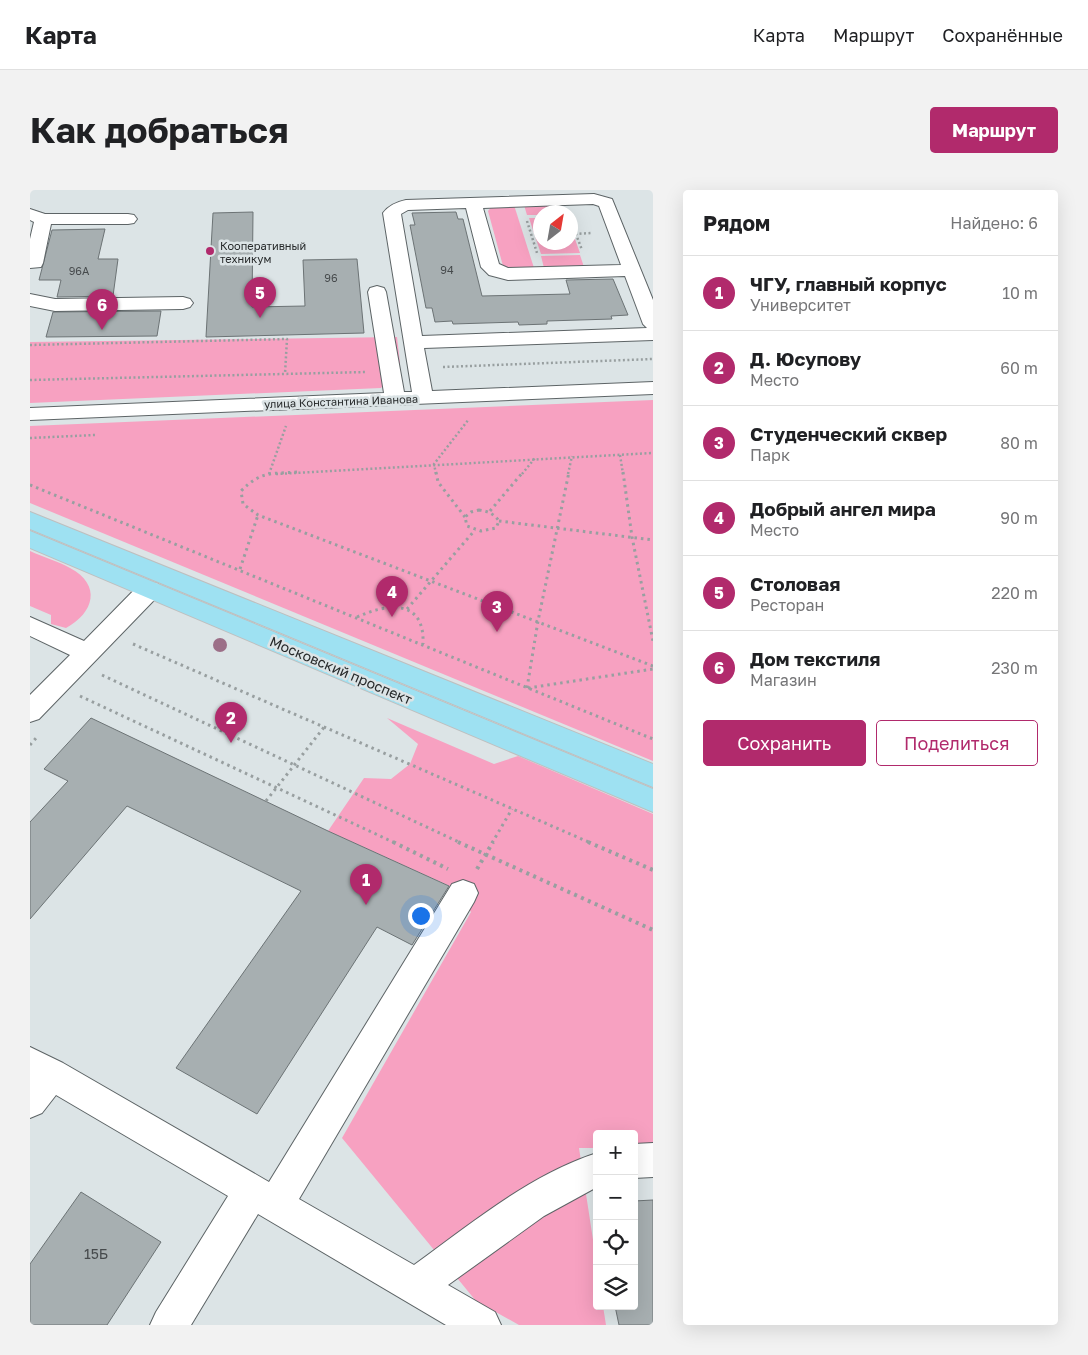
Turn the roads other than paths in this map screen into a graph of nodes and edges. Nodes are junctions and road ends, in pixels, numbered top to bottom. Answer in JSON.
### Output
{"nodes":[{"id":1,"x":473,"y":203,"type":"junction"},
{"id":2,"x":36,"y":216,"type":"edge"},
{"id":3,"x":128,"y":219,"type":"dead end"},
{"id":4,"x":34,"y":263,"type":"dead end"},
{"id":5,"x":632,"y":270,"type":"junction"},
{"id":6,"x":378,"y":292,"type":"dead end"},
{"id":7,"x":30,"y":301,"type":"edge"},
{"id":8,"x":183,"y":303,"type":"dead end"},
{"id":9,"x":653,"y":324,"type":"edge"},
{"id":10,"x":653,"y":334,"type":"edge"},
{"id":11,"x":413,"y":342,"type":"junction"},
{"id":12,"x":653,"y":388,"type":"edge"},
{"id":13,"x":424,"y":397,"type":"junction"},
{"id":14,"x":394,"y":398,"type":"junction"},
{"id":15,"x":30,"y":414,"type":"edge"},
{"id":16,"x":30,"y":520,"type":"edge"},
{"id":17,"x":30,"y":539,"type":"edge"},
{"id":18,"x":149,"y":590,"type":"junction"},
{"id":19,"x":30,"y":626,"type":"edge"},
{"id":20,"x":92,"y":662,"type":"junction"},
{"id":21,"x":30,"y":712,"type":"edge"},
{"id":22,"x":653,"y":776,"type":"edge"},
{"id":23,"x":653,"y":801,"type":"edge"},
{"id":24,"x":467,"y":887,"type":"road end"},
{"id":25,"x":40,"y":1068,"type":"edge"},
{"id":26,"x":30,"y":1102,"type":"edge"},
{"id":27,"x":653,"y":1160,"type":"edge"},
{"id":28,"x":638,"y":1161,"type":"edge"},
{"id":29,"x":593,"y":1171,"type":"edge"},
{"id":30,"x":264,"y":1197,"type":"junction"},
{"id":31,"x":415,"y":1286,"type":"junction"},
{"id":32,"x":169,"y":1325,"type":"edge"},
{"id":33,"x":482,"y":1325,"type":"edge"}],
"edges":[{"from":1,"to":5,"type":"street"},
{"from":1,"to":5,"type":"street"},
{"from":1,"to":11,"type":"street"},
{"from":2,"to":3,"type":"street"},
{"from":2,"to":4,"type":"street"},
{"from":5,"to":9,"type":"street"},
{"from":6,"to":14,"type":"street"},
{"from":7,"to":8,"type":"street"},
{"from":10,"to":11,"type":"street"},
{"from":11,"to":13,"type":"street"},
{"from":12,"to":13,"type":"street","name":"улица Константина Иванова"},
{"from":13,"to":14,"type":"street","name":"улица Константина Иванова"},
{"from":14,"to":15,"type":"street","name":"улица Константина Иванова"},
{"from":16,"to":22,"type":"main road","name":"Московский проспект"},
{"from":17,"to":18,"type":"main road","name":"Московский проспект"},
{"from":18,"to":20,"type":"street"},
{"from":18,"to":23,"type":"main road","name":"Московский проспект"},
{"from":19,"to":20,"type":"street"},
{"from":20,"to":21,"type":"street"},
{"from":24,"to":30,"type":"street"},
{"from":25,"to":26,"type":"street"},
{"from":25,"to":30,"type":"street"},
{"from":27,"to":28,"type":"street"},
{"from":29,"to":31,"type":"street"},
{"from":30,"to":31,"type":"street"},
{"from":30,"to":32,"type":"street"},
{"from":31,"to":33,"type":"street"}]}
